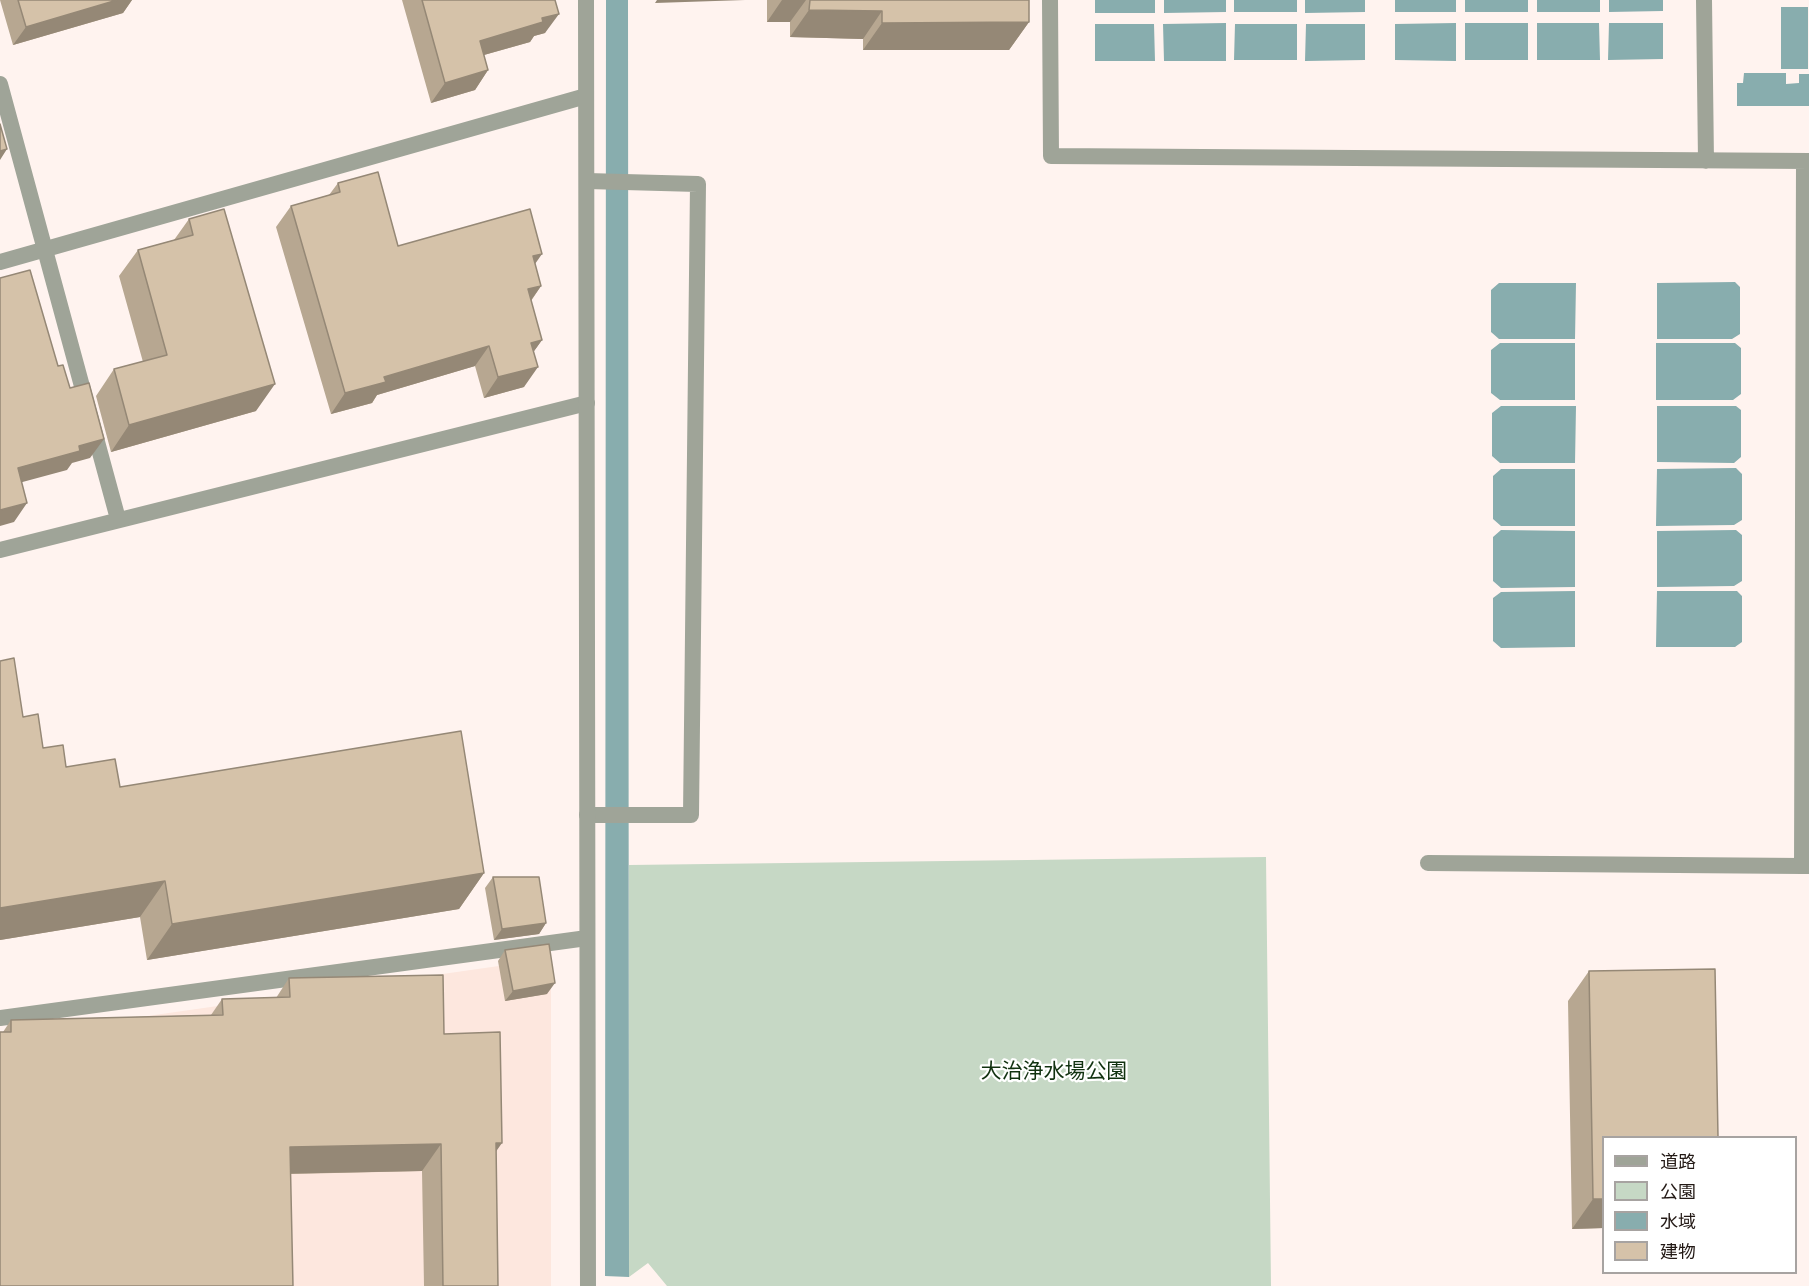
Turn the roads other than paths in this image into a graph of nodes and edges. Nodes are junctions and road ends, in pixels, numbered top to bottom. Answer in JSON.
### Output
{"nodes":[{"id":1,"x":586,"y":0,"type":"edge"},
{"id":2,"x":1050,"y":0,"type":"edge"},
{"id":3,"x":1704,"y":0,"type":"edge"},
{"id":4,"x":0,"y":84,"type":"edge"},
{"id":5,"x":586,"y":96,"type":"junction"},
{"id":6,"x":1706,"y":160,"type":"junction"},
{"id":7,"x":1806,"y":161,"type":"edge"},
{"id":8,"x":594,"y":181,"type":"junction"},
{"id":9,"x":45,"y":249,"type":"junction"},
{"id":10,"x":0,"y":262,"type":"edge"},
{"id":11,"x":587,"y":403,"type":"junction"},
{"id":12,"x":118,"y":519,"type":"junction"},
{"id":13,"x":0,"y":550,"type":"edge"},
{"id":14,"x":595,"y":815,"type":"junction"},
{"id":15,"x":1428,"y":863,"type":"dead end"},
{"id":16,"x":1806,"y":866,"type":"edge"},
{"id":17,"x":587,"y":938,"type":"junction"},
{"id":18,"x":0,"y":1018,"type":"edge"},
{"id":19,"x":588,"y":1286,"type":"edge"}],
"edges":[{"from":1,"to":5,"type":"street"},
{"from":2,"to":6,"type":"street"},
{"from":3,"to":6,"type":"street"},
{"from":4,"to":9,"type":"street"},
{"from":5,"to":8,"type":"street"},
{"from":5,"to":9,"type":"street"},
{"from":6,"to":7,"type":"street"},
{"from":7,"to":16,"type":"street"},
{"from":8,"to":11,"type":"street"},
{"from":8,"to":14,"type":"street"},
{"from":9,"to":10,"type":"street"},
{"from":9,"to":12,"type":"street"},
{"from":11,"to":12,"type":"street"},
{"from":11,"to":14,"type":"street"},
{"from":12,"to":13,"type":"street"},
{"from":14,"to":17,"type":"street"},
{"from":15,"to":16,"type":"street"},
{"from":17,"to":18,"type":"street"},
{"from":17,"to":19,"type":"street"}]}
